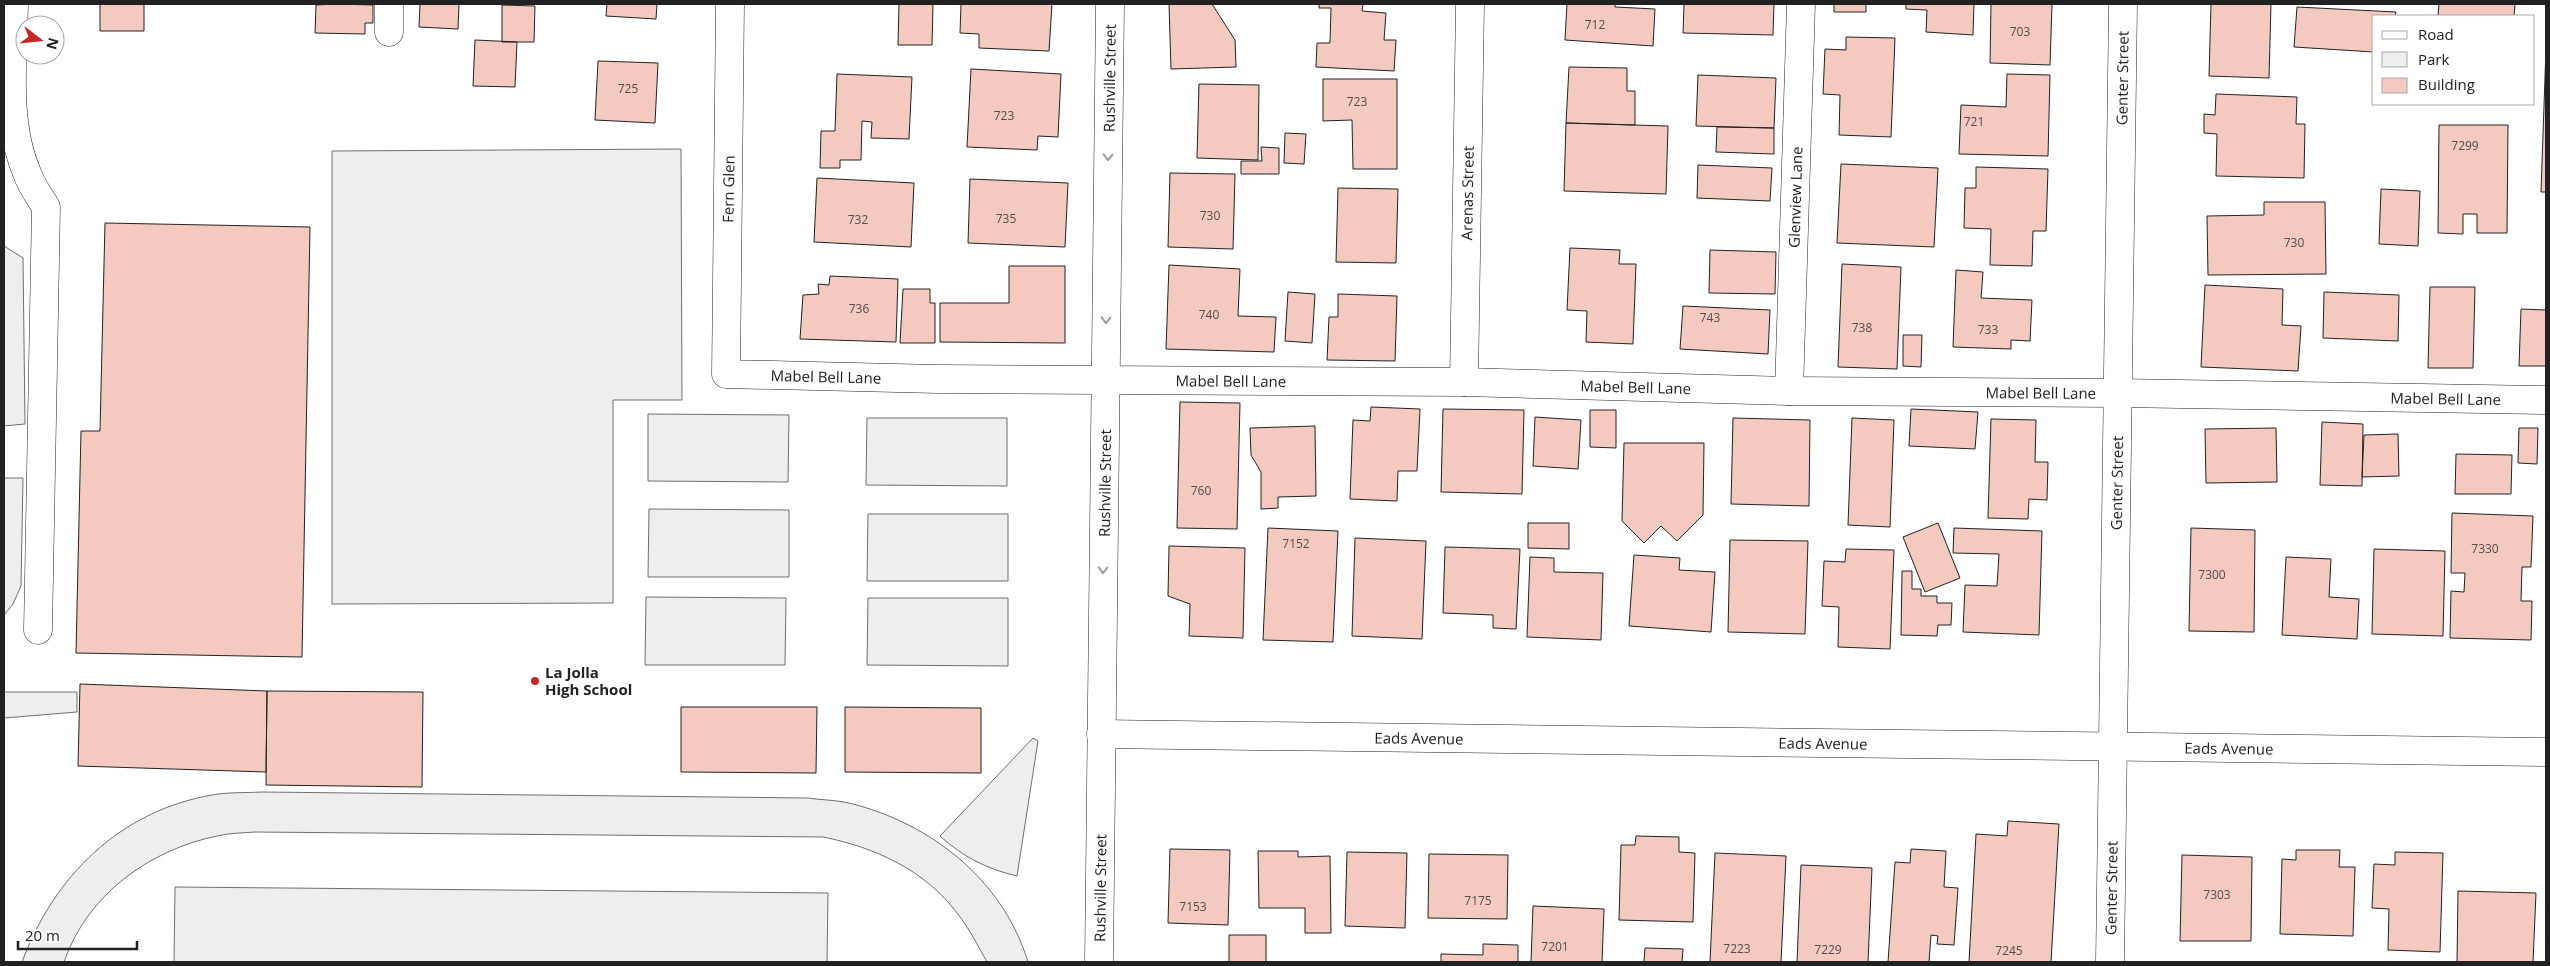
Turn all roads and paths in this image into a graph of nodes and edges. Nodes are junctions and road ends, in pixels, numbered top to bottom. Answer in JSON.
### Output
{"nodes":[{"id":1,"x":14,"y":4,"type":"edge"},
{"id":2,"x":389,"y":4,"type":"edge"},
{"id":3,"x":730,"y":4,"type":"edge"},
{"id":4,"x":1110,"y":4,"type":"edge"},
{"id":5,"x":1470,"y":4,"type":"edge"},
{"id":6,"x":1801,"y":4,"type":"edge"},
{"id":7,"x":2123,"y":4,"type":"edge"},
{"id":8,"x":389,"y":32,"type":"dead end"},
{"id":9,"x":726,"y":374,"type":"joint"},
{"id":10,"x":1106,"y":381,"type":"junction"},
{"id":11,"x":1464,"y":382,"type":"junction"},
{"id":12,"x":1789,"y":391,"type":"junction"},
{"id":13,"x":2118,"y":393,"type":"junction"},
{"id":14,"x":2546,"y":400,"type":"edge"},
{"id":15,"x":38,"y":630,"type":"dead end"},
{"id":16,"x":1101,"y":734,"type":"junction"},
{"id":17,"x":2113,"y":746,"type":"junction"},
{"id":18,"x":2546,"y":752,"type":"edge"},
{"id":19,"x":1099,"y":962,"type":"edge"},
{"id":20,"x":2110,"y":962,"type":"edge"}],
"edges":[{"from":1,"to":15,"type":"street"},
{"from":2,"to":8,"type":"street"},
{"from":3,"to":9,"type":"street","name":"Fern Glen"},
{"from":4,"to":10,"type":"street","name":"Rushville Street","one_way":true},
{"from":5,"to":11,"type":"street","name":"Arenas Street"},
{"from":6,"to":12,"type":"street","name":"Glenview Lane"},
{"from":7,"to":13,"type":"street","name":"Genter Street"},
{"from":9,"to":10,"type":"street","name":"Mabel Bell Lane"},
{"from":10,"to":11,"type":"street","name":"Mabel Bell Lane"},
{"from":10,"to":16,"type":"street","name":"Rushville Street","one_way":true},
{"from":11,"to":12,"type":"street","name":"Mabel Bell Lane"},
{"from":12,"to":13,"type":"street","name":"Mabel Bell Lane"},
{"from":13,"to":14,"type":"street","name":"Mabel Bell Lane"},
{"from":13,"to":17,"type":"street","name":"Genter Street"},
{"from":16,"to":17,"type":"street","name":"Eads Avenue"},
{"from":16,"to":19,"type":"street","name":"Rushville Street"},
{"from":17,"to":18,"type":"street","name":"Eads Avenue"},
{"from":17,"to":20,"type":"street","name":"Genter Street"}]}
